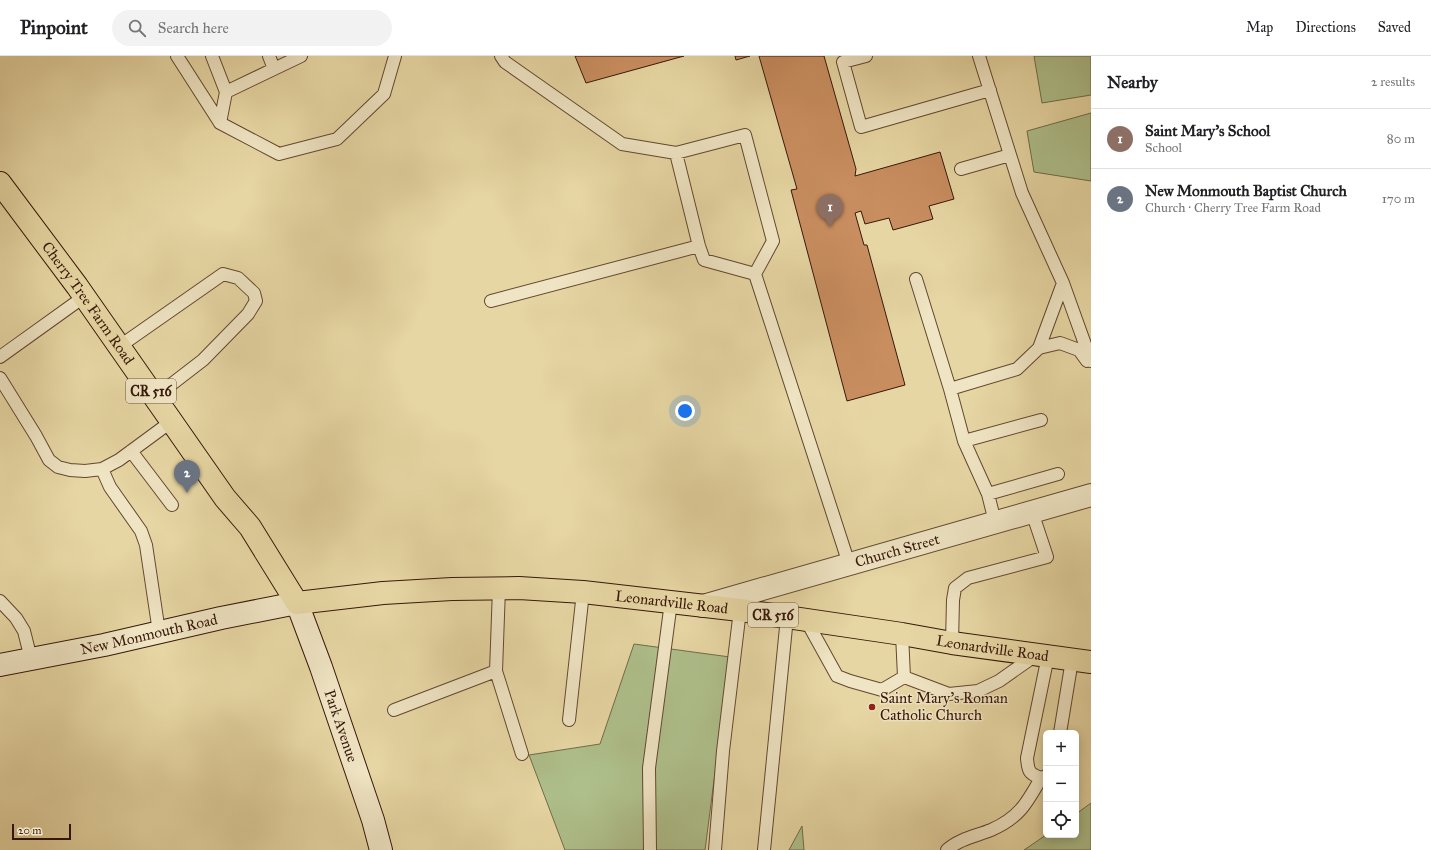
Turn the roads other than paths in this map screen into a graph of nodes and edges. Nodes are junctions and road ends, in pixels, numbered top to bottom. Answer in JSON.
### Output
{"nodes":[{"id":1,"x":177,"y":56,"type":"edge"},
{"id":2,"x":212,"y":56,"type":"edge"},
{"id":3,"x":269,"y":56,"type":"edge"},
{"id":4,"x":301,"y":56,"type":"edge"},
{"id":5,"x":395,"y":56,"type":"edge"},
{"id":6,"x":866,"y":56,"type":"edge"},
{"id":7,"x":979,"y":56,"type":"edge"},
{"id":8,"x":505,"y":58,"type":"edge"},
{"id":9,"x":274,"y":69,"type":"junction"},
{"id":10,"x":990,"y":90,"type":"junction"},
{"id":11,"x":226,"y":92,"type":"junction"},
{"id":12,"x":220,"y":123,"type":"junction"},
{"id":13,"x":676,"y":153,"type":"junction"},
{"id":14,"x":1010,"y":155,"type":"junction"},
{"id":15,"x":961,"y":169,"type":"dead end"},
{"id":16,"x":0,"y":183,"type":"edge"},
{"id":17,"x":699,"y":246,"type":"junction"},
{"id":18,"x":755,"y":274,"type":"junction"},
{"id":19,"x":916,"y":279,"type":"dead end"},
{"id":20,"x":1063,"y":283,"type":"junction"},
{"id":21,"x":85,"y":296,"type":"junction"},
{"id":22,"x":490,"y":301,"type":"dead end"},
{"id":23,"x":120,"y":346,"type":"junction"},
{"id":24,"x":1039,"y":348,"type":"junction"},
{"id":25,"x":0,"y":357,"type":"edge"},
{"id":26,"x":1091,"y":361,"type":"edge"},
{"id":27,"x":1091,"y":367,"type":"edge"},
{"id":28,"x":0,"y":378,"type":"edge"},
{"id":29,"x":950,"y":389,"type":"junction"},
{"id":30,"x":155,"y":397,"type":"junction"},
{"id":31,"x":1041,"y":420,"type":"dead end"},
{"id":32,"x":172,"y":421,"type":"junction"},
{"id":33,"x":964,"y":441,"type":"junction"},
{"id":34,"x":131,"y":451,"type":"junction"},
{"id":35,"x":102,"y":470,"type":"junction"},
{"id":36,"x":1058,"y":474,"type":"dead end"},
{"id":37,"x":988,"y":494,"type":"junction"},
{"id":38,"x":1091,"y":495,"type":"edge"},
{"id":39,"x":172,"y":505,"type":"dead end"},
{"id":40,"x":1032,"y":512,"type":"junction"},
{"id":41,"x":996,"y":522,"type":"junction"},
{"id":42,"x":849,"y":564,"type":"junction"},
{"id":43,"x":499,"y":588,"type":"junction"},
{"id":44,"x":583,"y":592,"type":"junction"},
{"id":45,"x":0,"y":601,"type":"edge"},
{"id":46,"x":671,"y":602,"type":"junction"},
{"id":47,"x":297,"y":603,"type":"junction"},
{"id":48,"x":703,"y":606,"type":"junction"},
{"id":49,"x":740,"y":610,"type":"junction"},
{"id":50,"x":796,"y":618,"type":"junction"},
{"id":51,"x":159,"y":632,"type":"junction"},
{"id":52,"x":902,"y":634,"type":"junction"},
{"id":53,"x":952,"y":643,"type":"junction"},
{"id":54,"x":1042,"y":655,"type":"junction"},
{"id":55,"x":31,"y":659,"type":"junction"},
{"id":56,"x":1081,"y":661,"type":"edge"},
{"id":57,"x":0,"y":665,"type":"edge"},
{"id":58,"x":496,"y":671,"type":"junction"},
{"id":59,"x":904,"y":677,"type":"junction"},
{"id":60,"x":394,"y":710,"type":"dead end"},
{"id":61,"x":569,"y":720,"type":"dead end"},
{"id":62,"x":1061,"y":730,"type":"edge"},
{"id":63,"x":522,"y":754,"type":"dead end"},
{"id":64,"x":1043,"y":777,"type":"edge"},
{"id":65,"x":1043,"y":779,"type":"edge"},
{"id":66,"x":381,"y":850,"type":"edge"},
{"id":67,"x":650,"y":850,"type":"edge"},
{"id":68,"x":715,"y":850,"type":"edge"},
{"id":69,"x":764,"y":850,"type":"edge"},
{"id":70,"x":947,"y":850,"type":"edge"}],
"edges":[{"from":1,"to":12,"type":"lane"},
{"from":2,"to":11,"type":"lane"},
{"from":3,"to":9,"type":"lane"},
{"from":4,"to":9,"type":"lane"},
{"from":5,"to":12,"type":"lane"},
{"from":6,"to":10,"type":"lane"},
{"from":7,"to":10,"type":"lane"},
{"from":8,"to":13,"type":"lane"},
{"from":9,"to":11,"type":"lane"},
{"from":10,"to":14,"type":"lane"},
{"from":11,"to":12,"type":"lane"},
{"from":13,"to":17,"type":"lane"},
{"from":13,"to":18,"type":"lane"},
{"from":14,"to":15,"type":"lane"},
{"from":14,"to":20,"type":"lane"},
{"from":16,"to":21,"type":"main road","name":"Cherry Tree Farm Road","number":"CR 516"},
{"from":17,"to":18,"type":"lane"},
{"from":17,"to":22,"type":"lane"},
{"from":18,"to":42,"type":"lane"},
{"from":19,"to":29,"type":"lane"},
{"from":20,"to":24,"type":"lane"},
{"from":20,"to":26,"type":"lane"},
{"from":21,"to":23,"type":"main road","name":"Cherry Tree Farm Road","number":"CR 516"},
{"from":21,"to":25,"type":"lane"},
{"from":23,"to":30,"type":"main road","name":"Cherry Tree Farm Road","number":"CR 516"},
{"from":23,"to":30,"type":"lane"},
{"from":24,"to":27,"type":"lane"},
{"from":24,"to":29,"type":"lane"},
{"from":28,"to":35,"type":"lane"},
{"from":29,"to":33,"type":"lane"},
{"from":30,"to":32,"type":"main road","name":"Cherry Tree Farm Road","number":"CR 516"},
{"from":31,"to":33,"type":"lane"},
{"from":32,"to":34,"type":"lane"},
{"from":32,"to":47,"type":"main road","name":"Cherry Tree Farm Road","number":"CR 516"},
{"from":33,"to":37,"type":"lane"},
{"from":34,"to":35,"type":"lane"},
{"from":34,"to":39,"type":"lane"},
{"from":35,"to":51,"type":"lane"},
{"from":36,"to":37,"type":"lane"},
{"from":37,"to":41,"type":"lane"},
{"from":38,"to":40,"type":"street","name":"Church Street"},
{"from":40,"to":41,"type":"street","name":"Church Street"},
{"from":40,"to":53,"type":"lane"},
{"from":41,"to":42,"type":"street","name":"Church Street"},
{"from":42,"to":48,"type":"street","name":"Church Street"},
{"from":43,"to":44,"type":"main road","name":"Leonardville Road","number":"CR 516"},
{"from":43,"to":47,"type":"main road","name":"Leonardville Road","number":"CR 516"},
{"from":43,"to":58,"type":"lane"},
{"from":44,"to":46,"type":"main road","name":"Leonardville Road","number":"CR 516"},
{"from":44,"to":61,"type":"lane"},
{"from":45,"to":55,"type":"lane"},
{"from":46,"to":48,"type":"main road","name":"Leonardville Road","number":"CR 516"},
{"from":46,"to":67,"type":"lane"},
{"from":47,"to":51,"type":"street","name":"New Monmouth Road"},
{"from":47,"to":66,"type":"street","name":"Park Avenue"},
{"from":48,"to":49,"type":"main road","name":"Leonardville Road","number":"CR 516"},
{"from":49,"to":50,"type":"main road","name":"Leonardville Road","number":"CR 516"},
{"from":49,"to":68,"type":"lane"},
{"from":50,"to":52,"type":"main road","name":"Leonardville Road","number":"CR 516"},
{"from":50,"to":59,"type":"lane"},
{"from":50,"to":69,"type":"lane"},
{"from":51,"to":55,"type":"street","name":"New Monmouth Road"},
{"from":52,"to":53,"type":"main road","name":"Leonardville Road","number":"CR 516"},
{"from":52,"to":59,"type":"lane"},
{"from":53,"to":54,"type":"main road","name":"Leonardville Road","number":"CR 516"},
{"from":54,"to":56,"type":"main road","name":"Leonardville Road","number":"CR 516"},
{"from":54,"to":59,"type":"lane"},
{"from":54,"to":64,"type":"lane"},
{"from":55,"to":57,"type":"street","name":"New Monmouth Road"},
{"from":56,"to":62,"type":"lane"},
{"from":58,"to":60,"type":"lane"},
{"from":58,"to":63,"type":"lane"},
{"from":65,"to":70,"type":"lane"}]}
